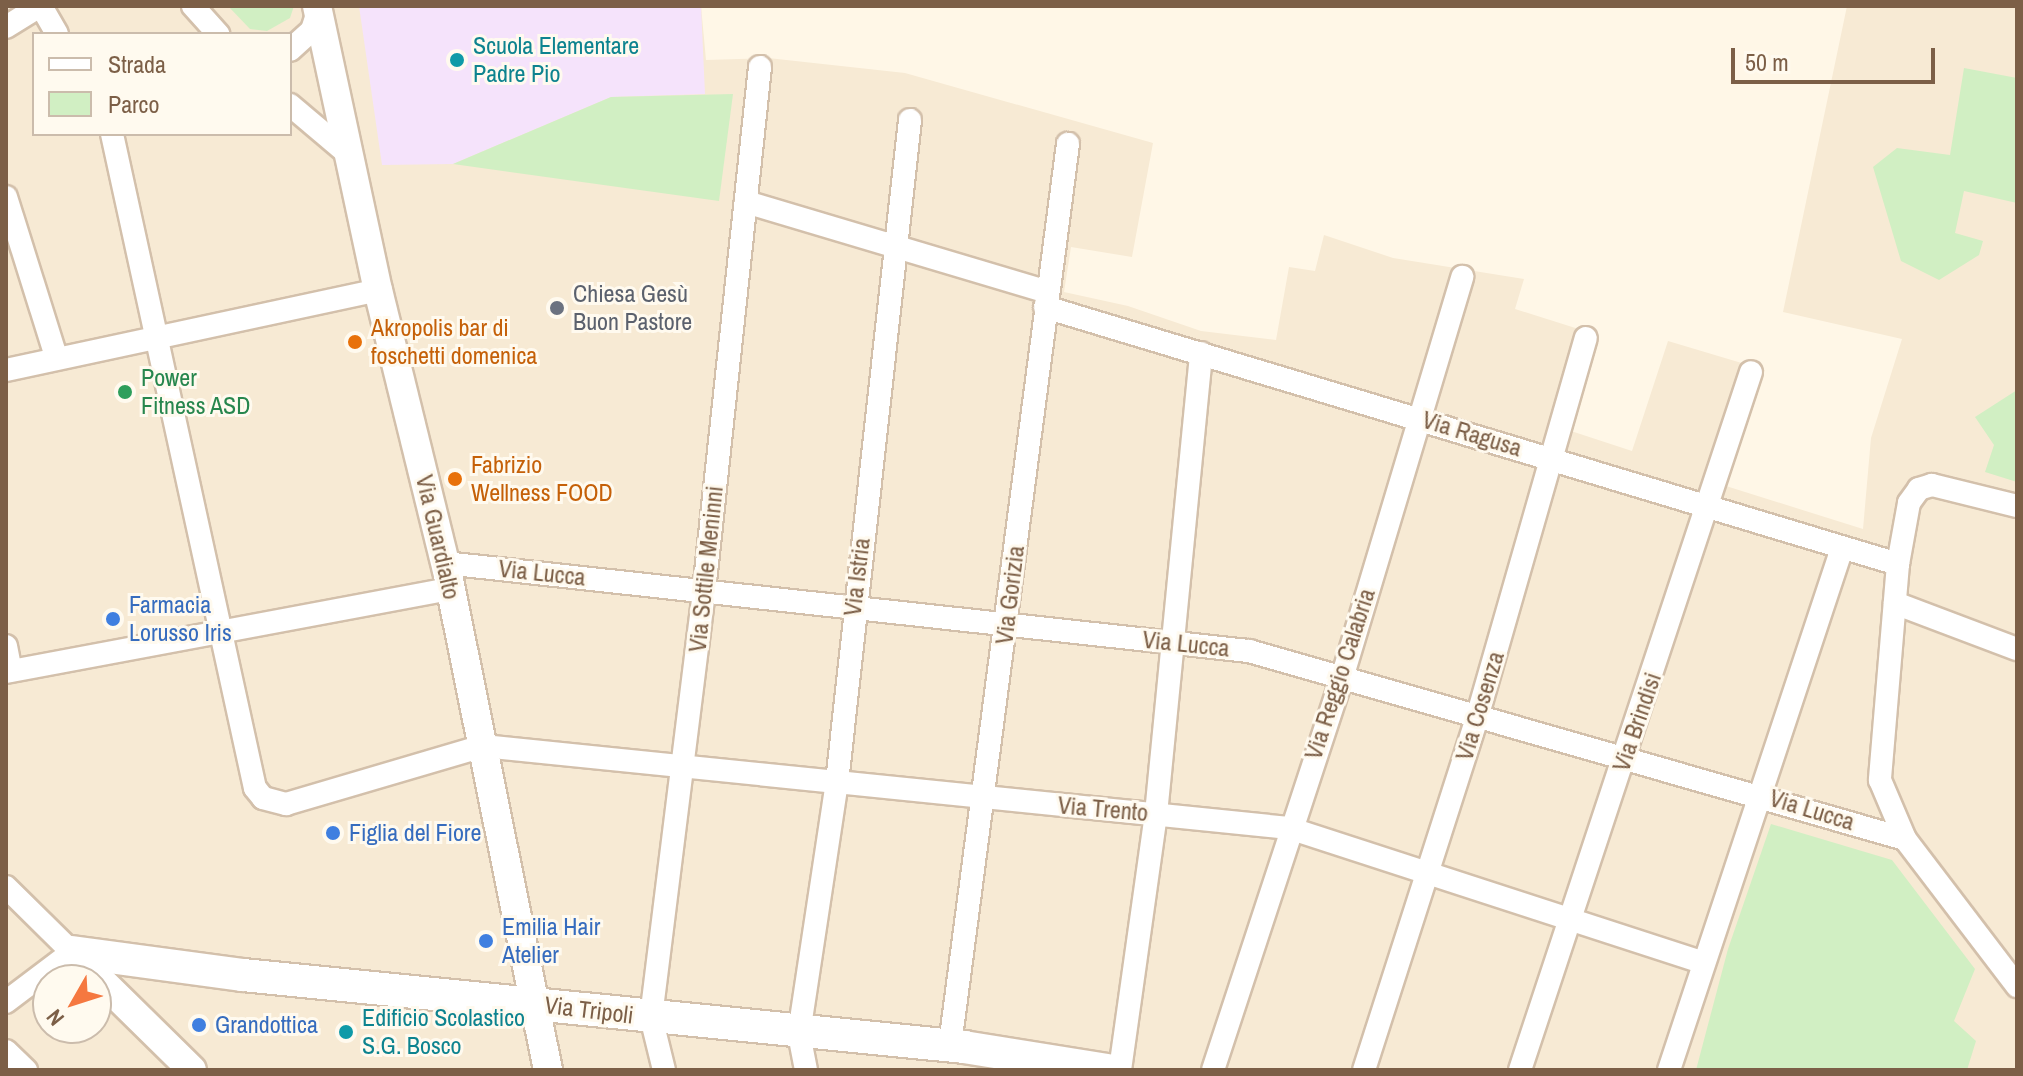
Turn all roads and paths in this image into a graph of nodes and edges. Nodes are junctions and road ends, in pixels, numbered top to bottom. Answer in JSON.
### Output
{"nodes":[{"id":1,"x":41,"y":6,"type":"edge"},
{"id":2,"x":193,"y":6,"type":"edge"},
{"id":3,"x":317,"y":9,"type":"edge"},
{"id":4,"x":6,"y":27,"type":"edge"},
{"id":5,"x":56,"y":32,"type":"edge"},
{"id":6,"x":216,"y":32,"type":"edge"},
{"id":7,"x":292,"y":48,"type":"edge"},
{"id":8,"x":760,"y":67,"type":"dead end"},
{"id":9,"x":292,"y":107,"type":"edge"},
{"id":10,"x":910,"y":120,"type":"dead end"},
{"id":11,"x":112,"y":136,"type":"edge"},
{"id":12,"x":1068,"y":144,"type":"dead end"},
{"id":13,"x":348,"y":154,"type":"junction"},
{"id":14,"x":6,"y":197,"type":"edge"},
{"id":15,"x":746,"y":202,"type":"junction"},
{"id":16,"x":896,"y":246,"type":"junction"},
{"id":17,"x":1462,"y":277,"type":"dead end"},
{"id":18,"x":378,"y":290,"type":"junction"},
{"id":19,"x":1046,"y":300,"type":"junction"},
{"id":20,"x":1586,"y":338,"type":"dead end"},
{"id":21,"x":159,"y":339,"type":"junction"},
{"id":22,"x":1201,"y":353,"type":"junction"},
{"id":23,"x":56,"y":357,"type":"junction"},
{"id":24,"x":6,"y":370,"type":"edge"},
{"id":25,"x":1751,"y":372,"type":"dead end"},
{"id":26,"x":1420,"y":417,"type":"junction"},
{"id":27,"x":1552,"y":459,"type":"junction"},
{"id":28,"x":1709,"y":506,"type":"junction"},
{"id":29,"x":2017,"y":506,"type":"edge"},
{"id":30,"x":1842,"y":548,"type":"junction"},
{"id":31,"x":1898,"y":564,"type":"junction"},
{"id":32,"x":448,"y":576,"type":"junction"},
{"id":33,"x":704,"y":591,"type":"junction"},
{"id":34,"x":1895,"y":603,"type":"junction"},
{"id":35,"x":852,"y":609,"type":"junction"},
{"id":36,"x":1006,"y":625,"type":"junction"},
{"id":37,"x":220,"y":629,"type":"junction"},
{"id":38,"x":1173,"y":643,"type":"junction"},
{"id":39,"x":6,"y":646,"type":"edge"},
{"id":40,"x":2017,"y":649,"type":"edge"},
{"id":41,"x":9,"y":672,"type":"edge"},
{"id":42,"x":1342,"y":678,"type":"junction"},
{"id":43,"x":1478,"y":714,"type":"junction"},
{"id":44,"x":483,"y":746,"type":"junction"},
{"id":45,"x":1626,"y":755,"type":"junction"},
{"id":46,"x":683,"y":766,"type":"junction"},
{"id":47,"x":837,"y":782,"type":"junction"},
{"id":48,"x":1763,"y":795,"type":"junction"},
{"id":49,"x":985,"y":797,"type":"junction"},
{"id":50,"x":1156,"y":814,"type":"junction"},
{"id":51,"x":1289,"y":828,"type":"junction"},
{"id":52,"x":1905,"y":839,"type":"junction"},
{"id":53,"x":1429,"y":874,"type":"junction"},
{"id":54,"x":6,"y":887,"type":"edge"},
{"id":55,"x":1570,"y":919,"type":"junction"},
{"id":56,"x":72,"y":952,"type":"junction"},
{"id":57,"x":1704,"y":963,"type":"junction"},
{"id":58,"x":2017,"y":986,"type":"edge"},
{"id":59,"x":6,"y":1002,"type":"edge"},
{"id":60,"x":533,"y":1004,"type":"junction"},
{"id":61,"x":651,"y":1017,"type":"junction"},
{"id":62,"x":799,"y":1033,"type":"junction"},
{"id":63,"x":6,"y":1051,"type":"edge"},
{"id":64,"x":960,"y":1054,"type":"edge"},
{"id":65,"x":1038,"y":1064,"type":"edge"},
{"id":66,"x":26,"y":1070,"type":"edge"},
{"id":67,"x":192,"y":1070,"type":"edge"},
{"id":68,"x":548,"y":1070,"type":"edge"},
{"id":69,"x":664,"y":1070,"type":"edge"},
{"id":70,"x":806,"y":1070,"type":"edge"},
{"id":71,"x":1107,"y":1070,"type":"edge"},
{"id":72,"x":1120,"y":1070,"type":"edge"},
{"id":73,"x":1213,"y":1070,"type":"edge"},
{"id":74,"x":1364,"y":1070,"type":"edge"},
{"id":75,"x":1520,"y":1070,"type":"edge"},
{"id":76,"x":1669,"y":1070,"type":"edge"}],
"edges":[{"from":1,"to":4,"type":"street"},
{"from":1,"to":5,"type":"street"},
{"from":2,"to":6,"type":"street"},
{"from":3,"to":7,"type":"street"},
{"from":3,"to":13,"type":"street","name":"Via Guardialto"},
{"from":8,"to":15,"type":"street","name":"Via Sottile Meninni"},
{"from":9,"to":13,"type":"street"},
{"from":10,"to":16,"type":"street","name":"Via Istria"},
{"from":11,"to":21,"type":"street"},
{"from":12,"to":19,"type":"street","name":"Via Gorizia"},
{"from":13,"to":18,"type":"street","name":"Via Guardialto"},
{"from":14,"to":23,"type":"street"},
{"from":15,"to":16,"type":"street","name":"Via Ragusa"},
{"from":15,"to":33,"type":"street","name":"Via Sottile Meninni"},
{"from":16,"to":19,"type":"street","name":"Via Ragusa"},
{"from":16,"to":35,"type":"street","name":"Via Istria"},
{"from":17,"to":26,"type":"street","name":"Via Reggio Calabria"},
{"from":18,"to":21,"type":"street"},
{"from":18,"to":32,"type":"street","name":"Via Guardialto"},
{"from":19,"to":22,"type":"street","name":"Via Ragusa"},
{"from":19,"to":36,"type":"street","name":"Via Gorizia"},
{"from":20,"to":27,"type":"street","name":"Via Cosenza"},
{"from":21,"to":23,"type":"street"},
{"from":21,"to":37,"type":"street"},
{"from":22,"to":26,"type":"street","name":"Via Ragusa"},
{"from":22,"to":38,"type":"street"},
{"from":23,"to":24,"type":"street"},
{"from":25,"to":28,"type":"street","name":"Via Brindisi"},
{"from":26,"to":27,"type":"street","name":"Via Ragusa"},
{"from":26,"to":42,"type":"street","name":"Via Reggio Calabria"},
{"from":27,"to":28,"type":"street","name":"Via Ragusa"},
{"from":27,"to":43,"type":"street","name":"Via Cosenza"},
{"from":28,"to":30,"type":"street","name":"Via Ragusa"},
{"from":28,"to":45,"type":"street","name":"Via Brindisi"},
{"from":29,"to":31,"type":"street"},
{"from":30,"to":31,"type":"street","name":"Via Ragusa"},
{"from":30,"to":48,"type":"street"},
{"from":31,"to":34,"type":"street"},
{"from":32,"to":33,"type":"street","name":"Via Lucca"},
{"from":32,"to":37,"type":"street","name":"Via Lucca"},
{"from":32,"to":44,"type":"street","name":"Via Guardialto"},
{"from":33,"to":35,"type":"street","name":"Via Lucca"},
{"from":33,"to":46,"type":"street","name":"Via Sottile Meninni"},
{"from":34,"to":40,"type":"street"},
{"from":34,"to":52,"type":"street"},
{"from":35,"to":36,"type":"street","name":"Via Lucca"},
{"from":35,"to":47,"type":"street","name":"Via Istria"},
{"from":36,"to":38,"type":"street","name":"Via Lucca"},
{"from":36,"to":49,"type":"street","name":"Via Gorizia"},
{"from":37,"to":41,"type":"street","name":"Via Lucca"},
{"from":37,"to":44,"type":"street"},
{"from":38,"to":42,"type":"street","name":"Via Lucca"},
{"from":38,"to":50,"type":"street"},
{"from":39,"to":41,"type":"street"},
{"from":42,"to":43,"type":"street","name":"Via Lucca"},
{"from":42,"to":51,"type":"street","name":"Via Reggio Calabria"},
{"from":43,"to":45,"type":"street","name":"Via Lucca"},
{"from":43,"to":53,"type":"street","name":"Via Cosenza"},
{"from":44,"to":46,"type":"street","name":"Via Trento"},
{"from":44,"to":60,"type":"street","name":"Via Guardialto"},
{"from":45,"to":48,"type":"street","name":"Via Lucca"},
{"from":45,"to":55,"type":"street","name":"Via Brindisi"},
{"from":46,"to":47,"type":"street","name":"Via Trento"},
{"from":46,"to":61,"type":"street","name":"Via Sottile Meninni"},
{"from":47,"to":49,"type":"street","name":"Via Trento"},
{"from":47,"to":62,"type":"street","name":"Via Istria"},
{"from":48,"to":52,"type":"street","name":"Via Lucca"},
{"from":48,"to":57,"type":"street"},
{"from":49,"to":50,"type":"street","name":"Via Trento"},
{"from":49,"to":64,"type":"street","name":"Via Gorizia"},
{"from":50,"to":51,"type":"street","name":"Via Trento"},
{"from":50,"to":72,"type":"street"},
{"from":51,"to":53,"type":"street","name":"Via Trento"},
{"from":51,"to":73,"type":"street","name":"Via Reggio Calabria"},
{"from":52,"to":58,"type":"street"},
{"from":53,"to":55,"type":"street","name":"Via Trento"},
{"from":53,"to":74,"type":"street","name":"Via Cosenza"},
{"from":54,"to":56,"type":"street"},
{"from":55,"to":57,"type":"street","name":"Via Trento"},
{"from":55,"to":75,"type":"street","name":"Via Brindisi"},
{"from":56,"to":59,"type":"street"},
{"from":56,"to":60,"type":"main road","name":"Via Tripoli"},
{"from":56,"to":67,"type":"street"},
{"from":57,"to":76,"type":"street"},
{"from":60,"to":61,"type":"main road","name":"Via Tripoli"},
{"from":60,"to":68,"type":"street","name":"Via Guardialto"},
{"from":61,"to":62,"type":"main road","name":"Via Tripoli"},
{"from":61,"to":69,"type":"street","name":"Via Sottile Meninni"},
{"from":62,"to":64,"type":"main road","name":"Via Tripoli"},
{"from":62,"to":70,"type":"street","name":"Via Istria"},
{"from":63,"to":66,"type":"street"},
{"from":64,"to":65,"type":"main road","name":"Via Tripoli"},
{"from":65,"to":71,"type":"main road","name":"Via Tripoli"}]}
